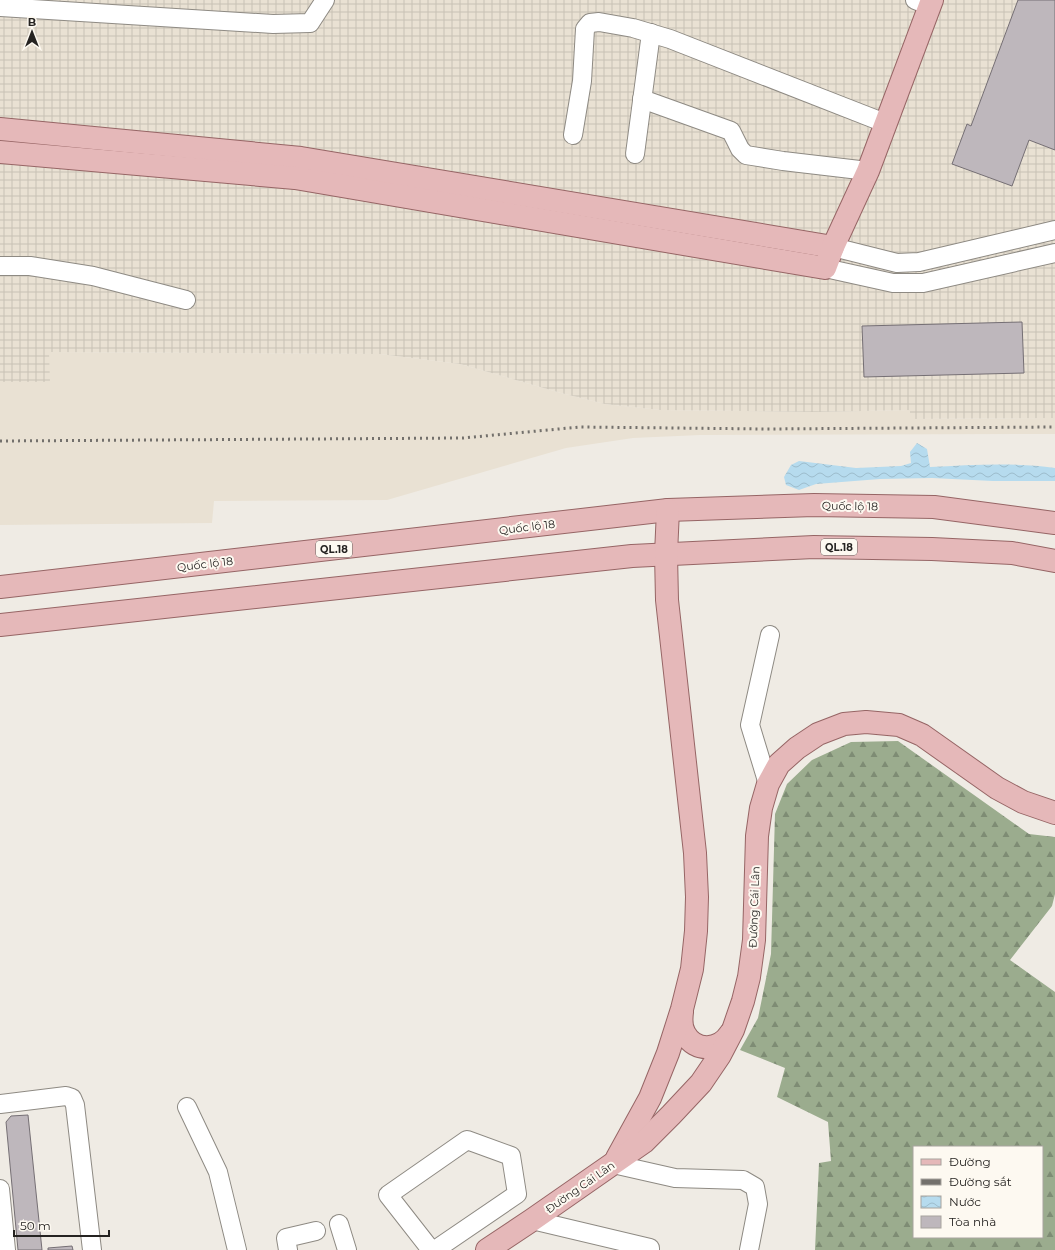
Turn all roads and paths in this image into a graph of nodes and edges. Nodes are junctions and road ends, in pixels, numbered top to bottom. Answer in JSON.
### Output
{"nodes":[{"id":1,"x":325,"y":0,"type":"edge"},
{"id":2,"x":925,"y":2,"type":"edge"},
{"id":3,"x":0,"y":7,"type":"edge"},
{"id":4,"x":651,"y":33,"type":"junction"},
{"id":5,"x":642,"y":99,"type":"junction"},
{"id":6,"x":885,"y":123,"type":"junction"},
{"id":7,"x":0,"y":129,"type":"edge"},
{"id":8,"x":573,"y":135,"type":"dead end"},
{"id":9,"x":0,"y":152,"type":"edge"},
{"id":10,"x":635,"y":154,"type":"dead end"},
{"id":11,"x":868,"y":171,"type":"junction"},
{"id":12,"x":1055,"y":230,"type":"edge"},
{"id":13,"x":833,"y":247,"type":"junction"},
{"id":14,"x":1055,"y":253,"type":"edge"},
{"id":15,"x":0,"y":266,"type":"edge"},
{"id":16,"x":825,"y":268,"type":"junction"},
{"id":17,"x":186,"y":300,"type":"dead end"},
{"id":18,"x":668,"y":510,"type":"junction"},
{"id":19,"x":1055,"y":523,"type":"edge"},
{"id":20,"x":666,"y":554,"type":"junction"},
{"id":21,"x":1055,"y":561,"type":"edge"},
{"id":22,"x":0,"y":587,"type":"edge"},
{"id":23,"x":0,"y":625,"type":"edge"},
{"id":24,"x":770,"y":635,"type":"dead end"},
{"id":25,"x":768,"y":784,"type":"junction"},
{"id":26,"x":1055,"y":813,"type":"edge"},
{"id":27,"x":682,"y":1009,"type":"junction"},
{"id":28,"x":733,"y":1030,"type":"junction"},
{"id":29,"x":0,"y":1104,"type":"edge"},
{"id":30,"x":187,"y":1107,"type":"dead end"},
{"id":31,"x":614,"y":1164,"type":"junction"},
{"id":32,"x":0,"y":1189,"type":"edge"},
{"id":33,"x":532,"y":1220,"type":"junction"},
{"id":34,"x":339,"y":1224,"type":"dead end"},
{"id":35,"x":316,"y":1231,"type":"dead end"},
{"id":36,"x":6,"y":1250,"type":"edge"},
{"id":37,"x":92,"y":1250,"type":"edge"},
{"id":38,"x":237,"y":1250,"type":"edge"},
{"id":39,"x":288,"y":1250,"type":"edge"},
{"id":40,"x":347,"y":1250,"type":"edge"},
{"id":41,"x":431,"y":1250,"type":"edge"},
{"id":42,"x":435,"y":1250,"type":"edge"},
{"id":43,"x":487,"y":1250,"type":"edge"},
{"id":44,"x":650,"y":1250,"type":"edge"},
{"id":45,"x":749,"y":1250,"type":"edge"}],
"edges":[{"from":1,"to":3,"type":"street"},
{"from":2,"to":6,"type":"main road"},
{"from":4,"to":5,"type":"street"},
{"from":4,"to":6,"type":"street"},
{"from":4,"to":8,"type":"street"},
{"from":5,"to":10,"type":"street"},
{"from":5,"to":11,"type":"street"},
{"from":6,"to":11,"type":"main road"},
{"from":7,"to":13,"type":"main road"},
{"from":9,"to":16,"type":"main road"},
{"from":11,"to":13,"type":"main road"},
{"from":12,"to":13,"type":"street"},
{"from":13,"to":16,"type":"main road"},
{"from":14,"to":16,"type":"street"},
{"from":15,"to":17,"type":"street"},
{"from":18,"to":19,"type":"main road","name":"Quốc lộ 18","number":"QL.18"},
{"from":18,"to":20,"type":"main road"},
{"from":18,"to":22,"type":"main road","name":"Quốc lộ 18","number":"QL.18"},
{"from":20,"to":21,"type":"main road","number":"QL.18"},
{"from":20,"to":23,"type":"main road","number":"QL.18"},
{"from":20,"to":27,"type":"main road"},
{"from":24,"to":25,"type":"street"},
{"from":25,"to":26,"type":"main road","name":"Đường Cái Lân"},
{"from":25,"to":28,"type":"main road","name":"Đường Cái Lân"},
{"from":27,"to":28,"type":"main road"},
{"from":27,"to":31,"type":"main road"},
{"from":28,"to":31,"type":"main road","name":"Đường Cái Lân"},
{"from":29,"to":37,"type":"street"},
{"from":30,"to":38,"type":"street"},
{"from":31,"to":33,"type":"main road","name":"Đường Cái Lân"},
{"from":31,"to":45,"type":"street"},
{"from":32,"to":36,"type":"street"},
{"from":33,"to":43,"type":"main road","name":"Đường Cái Lân"},
{"from":33,"to":44,"type":"street"},
{"from":34,"to":40,"type":"street"},
{"from":35,"to":39,"type":"street"},
{"from":41,"to":42,"type":"street"}]}
